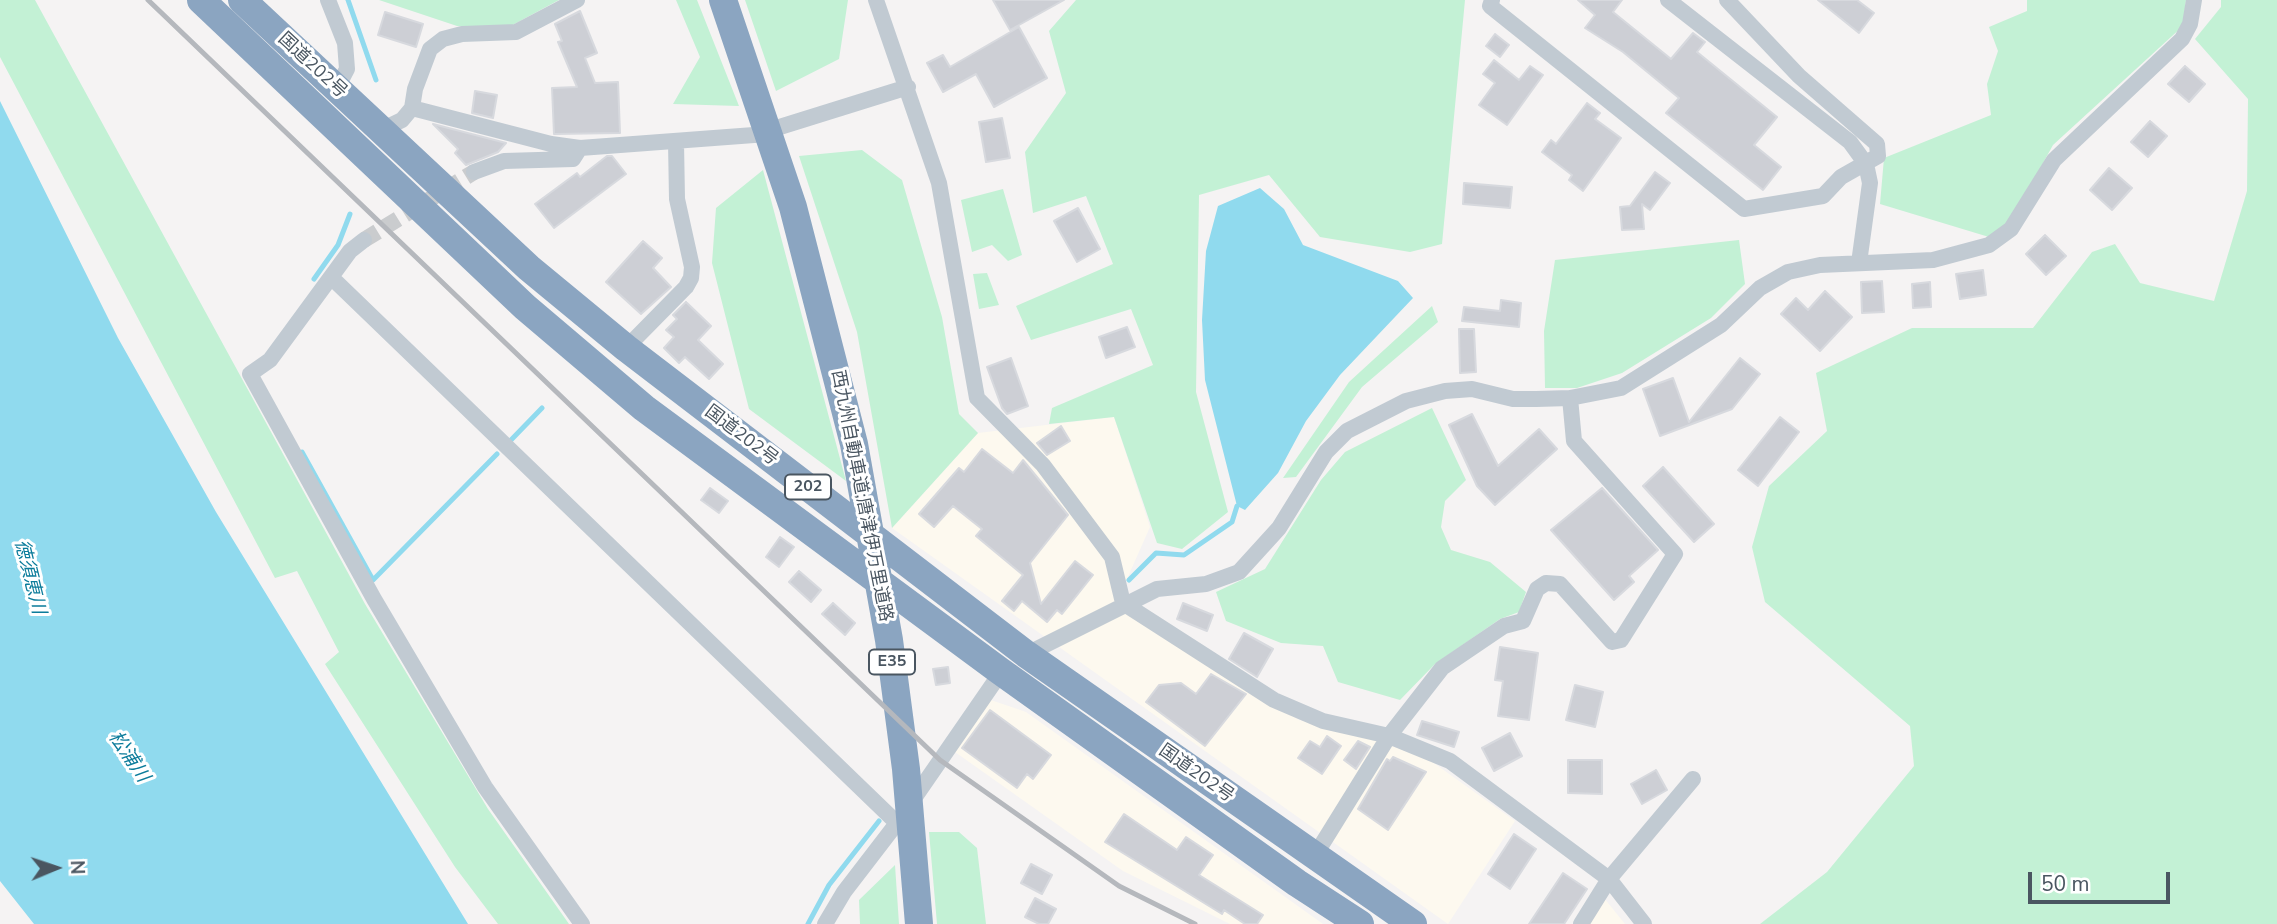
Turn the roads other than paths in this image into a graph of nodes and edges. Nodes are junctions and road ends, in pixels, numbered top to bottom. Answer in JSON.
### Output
{"nodes":[{"id":1,"x":201,"y":0,"type":"edge"},
{"id":2,"x":242,"y":0,"type":"edge"},
{"id":3,"x":328,"y":0,"type":"edge"},
{"id":4,"x":577,"y":0,"type":"edge"},
{"id":5,"x":723,"y":0,"type":"edge"},
{"id":6,"x":876,"y":0,"type":"edge"},
{"id":7,"x":1492,"y":0,"type":"edge"},
{"id":8,"x":1668,"y":0,"type":"edge"},
{"id":9,"x":1727,"y":0,"type":"edge"},
{"id":10,"x":2194,"y":0,"type":"edge"},
{"id":11,"x":908,"y":87,"type":"junction"},
{"id":12,"x":337,"y":88,"type":"junction"},
{"id":13,"x":412,"y":108,"type":"junction"},
{"id":14,"x":380,"y":128,"type":"junction"},
{"id":15,"x":676,"y":142,"type":"junction"},
{"id":16,"x":580,"y":148,"type":"junction"},
{"id":17,"x":359,"y":152,"type":"junction"},
{"id":18,"x":1866,"y":163,"type":"junction"},
{"id":19,"x":474,"y":172,"type":"tunnel mouth"},
{"id":20,"x":364,"y":240,"type":"tunnel mouth"},
{"id":21,"x":1859,"y":263,"type":"junction"},
{"id":22,"x":331,"y":277,"type":"junction"},
{"id":23,"x":626,"y":348,"type":"junction"},
{"id":24,"x":1570,"y":398,"type":"junction"},
{"id":25,"x":1123,"y":604,"type":"junction"},
{"id":26,"x":1026,"y":654,"type":"junction"},
{"id":27,"x":1000,"y":671,"type":"junction"},
{"id":28,"x":1389,"y":736,"type":"junction"},
{"id":29,"x":1693,"y":779,"type":"dead end"},
{"id":30,"x":897,"y":822,"type":"junction"},
{"id":31,"x":1314,"y":857,"type":"junction"},
{"id":32,"x":1609,"y":879,"type":"junction"},
{"id":33,"x":582,"y":924,"type":"edge"},
{"id":34,"x":825,"y":924,"type":"edge"},
{"id":35,"x":919,"y":924,"type":"edge"},
{"id":36,"x":1360,"y":924,"type":"edge"},
{"id":37,"x":1413,"y":924,"type":"edge"},
{"id":38,"x":1581,"y":924,"type":"edge"},
{"id":39,"x":1644,"y":924,"type":"edge"}],
"edges":[{"from":1,"to":17,"type":"highway","name":"国道202号","number":"202"},
{"from":2,"to":12,"type":"highway","name":"国道202号","number":"202"},
{"from":3,"to":12,"type":"street"},
{"from":4,"to":13,"type":"street"},
{"from":5,"to":35,"type":"highway","name":"西九州自動車道;唐津伊万里道路","number":"E35"},
{"from":6,"to":11,"type":"street"},
{"from":7,"to":18,"type":"street"},
{"from":8,"to":18,"type":"street"},
{"from":9,"to":18,"type":"street"},
{"from":10,"to":21,"type":"street"},
{"from":11,"to":15,"type":"street"},
{"from":11,"to":25,"type":"street"},
{"from":12,"to":14,"type":"highway","name":"国道202号","number":"202"},
{"from":13,"to":14,"type":"street"},
{"from":13,"to":16,"type":"street"},
{"from":14,"to":17,"type":"street"},
{"from":14,"to":23,"type":"highway","name":"国道202号","number":"202"},
{"from":15,"to":16,"type":"street"},
{"from":15,"to":23,"type":"street"},
{"from":16,"to":19,"type":"street"},
{"from":17,"to":27,"type":"highway","name":"国道202号","number":"202"},
{"from":18,"to":21,"type":"street"},
{"from":20,"to":22,"type":"street"},
{"from":21,"to":24,"type":"street"},
{"from":22,"to":30,"type":"street"},
{"from":22,"to":33,"type":"street"},
{"from":23,"to":26,"type":"highway","name":"国道202号","number":"202"},
{"from":24,"to":25,"type":"street"},
{"from":24,"to":28,"type":"street"},
{"from":25,"to":26,"type":"street"},
{"from":25,"to":28,"type":"street"},
{"from":26,"to":27,"type":"street"},
{"from":26,"to":31,"type":"highway","name":"国道202号","number":"202"},
{"from":27,"to":30,"type":"street"},
{"from":27,"to":36,"type":"highway","name":"国道202号","number":"202"},
{"from":28,"to":31,"type":"street"},
{"from":28,"to":32,"type":"street"},
{"from":29,"to":32,"type":"street"},
{"from":30,"to":34,"type":"street"},
{"from":31,"to":37,"type":"highway","name":"国道202号","number":"202"},
{"from":32,"to":38,"type":"street"},
{"from":32,"to":39,"type":"street"}]}
